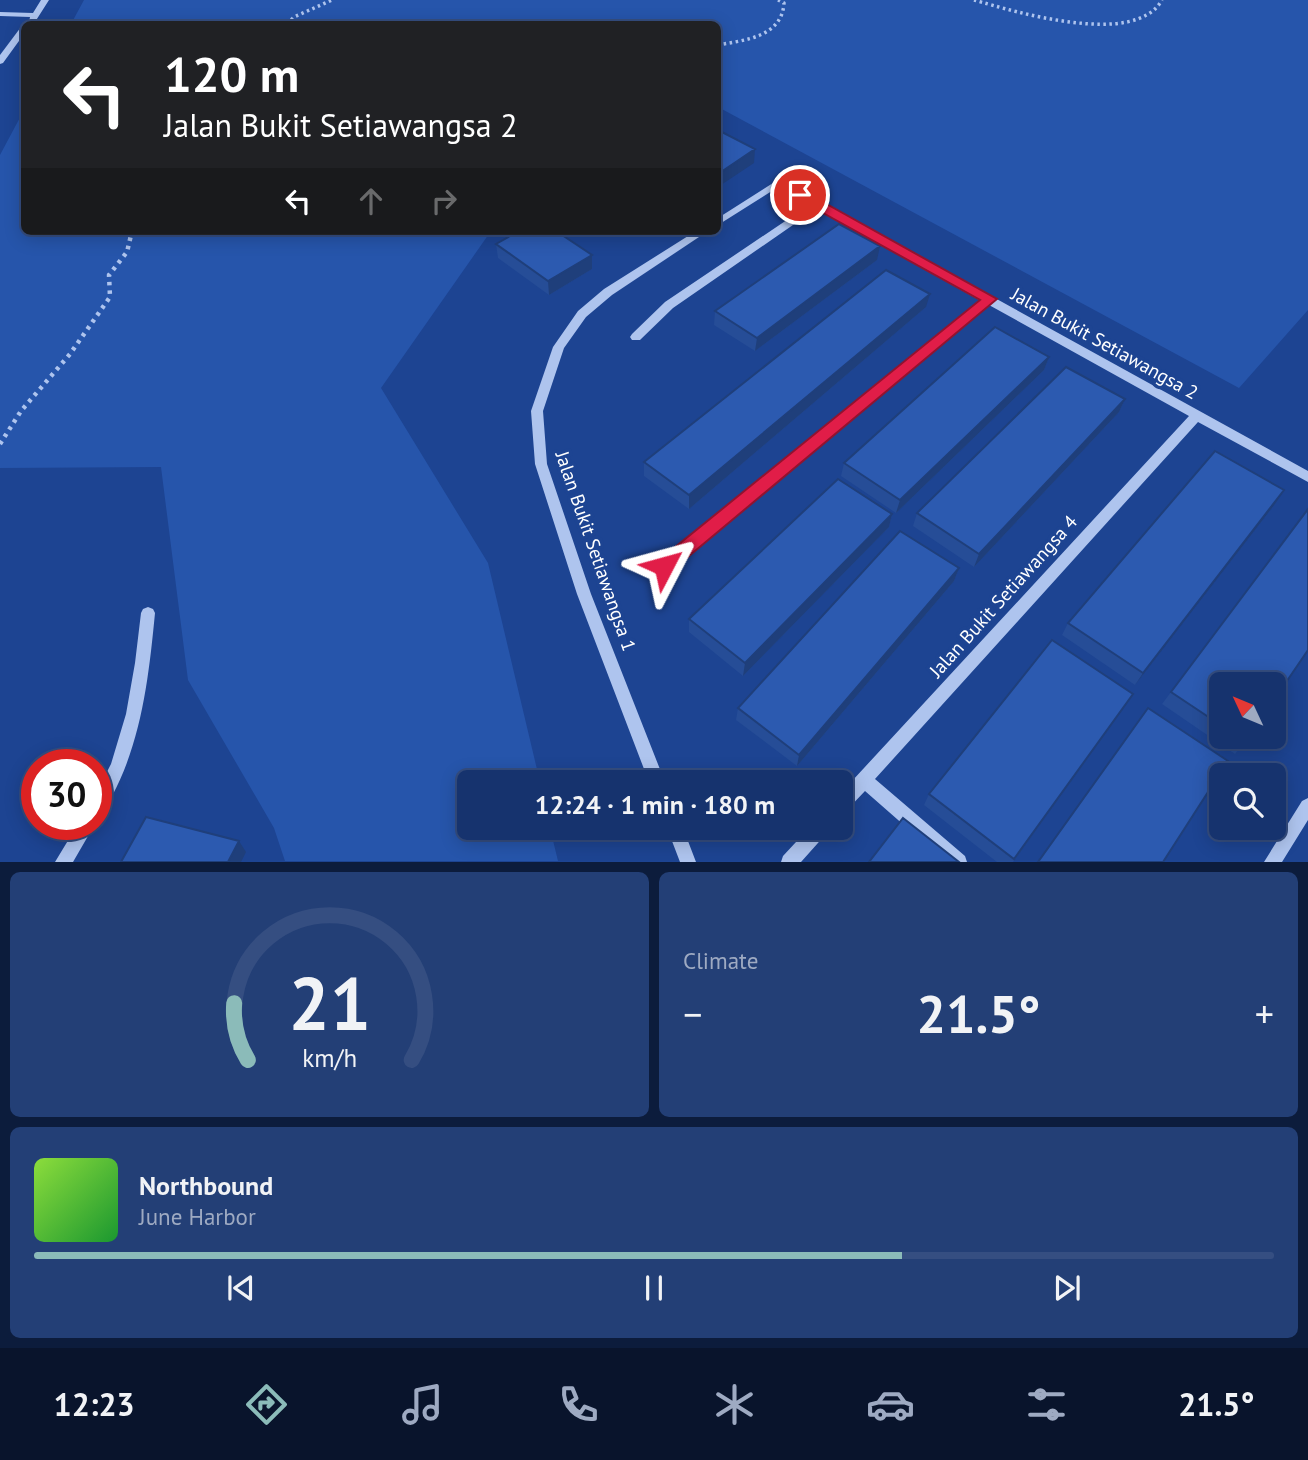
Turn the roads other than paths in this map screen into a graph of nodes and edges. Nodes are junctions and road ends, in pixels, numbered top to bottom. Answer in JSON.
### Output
{"nodes":[{"id":1,"x":45,"y":0,"type":"edge"},
{"id":2,"x":0,"y":14,"type":"edge"},
{"id":3,"x":35,"y":15,"type":"junction"},
{"id":4,"x":30,"y":21,"type":"edge"},
{"id":5,"x":21,"y":33,"type":"edge"},
{"id":6,"x":0,"y":61,"type":"edge"},
{"id":7,"x":817,"y":204,"type":"junction"},
{"id":8,"x":721,"y":220,"type":"edge"},
{"id":9,"x":697,"y":235,"type":"edge"},
{"id":10,"x":990,"y":299,"type":"junction"},
{"id":11,"x":636,"y":337,"type":"dead end"},
{"id":12,"x":1197,"y":415,"type":"junction"},
{"id":13,"x":1308,"y":477,"type":"edge"},
{"id":14,"x":664,"y":566,"type":"dead end"},
{"id":15,"x":148,"y":612,"type":"dead end"},
{"id":16,"x":652,"y":770,"type":"edge"},
{"id":17,"x":112,"y":778,"type":"edge"},
{"id":18,"x":864,"y":780,"type":"junction"},
{"id":19,"x":853,"y":792,"type":"edge"},
{"id":20,"x":1308,"y":806,"type":"edge"},
{"id":21,"x":77,"y":840,"type":"edge"},
{"id":22,"x":680,"y":840,"type":"edge"},
{"id":23,"x":809,"y":840,"type":"edge"},
{"id":24,"x":63,"y":862,"type":"edge"},
{"id":25,"x":688,"y":862,"type":"edge"},
{"id":26,"x":789,"y":862,"type":"edge"},
{"id":27,"x":959,"y":862,"type":"edge"},
{"id":28,"x":1272,"y":862,"type":"edge"}],
"edges":[{"from":1,"to":3,"type":"street"},
{"from":2,"to":3,"type":"street"},
{"from":3,"to":4,"type":"street"},
{"from":5,"to":6,"type":"street"},
{"from":7,"to":8,"type":"street","name":"Jalan Bukit Setiawangsa 2"},
{"from":7,"to":10,"type":"street","name":"Jalan Bukit Setiawangsa 2"},
{"from":7,"to":11,"type":"street"},
{"from":9,"to":16,"type":"street","name":"Jalan Bukit Setiawangsa 1"},
{"from":10,"to":12,"type":"street","name":"Jalan Bukit Setiawangsa 2"},
{"from":10,"to":14,"type":"street"},
{"from":12,"to":13,"type":"street","name":"Jalan Bukit Setiawangsa 2"},
{"from":12,"to":18,"type":"street","name":"Jalan Bukit Setiawangsa 4"},
{"from":15,"to":17,"type":"street"},
{"from":18,"to":19,"type":"street","name":"Jalan Bukit Setiawangsa 4"},
{"from":18,"to":27,"type":"street"},
{"from":20,"to":28,"type":"street"},
{"from":21,"to":24,"type":"street"},
{"from":22,"to":25,"type":"street"},
{"from":23,"to":26,"type":"street"}]}
